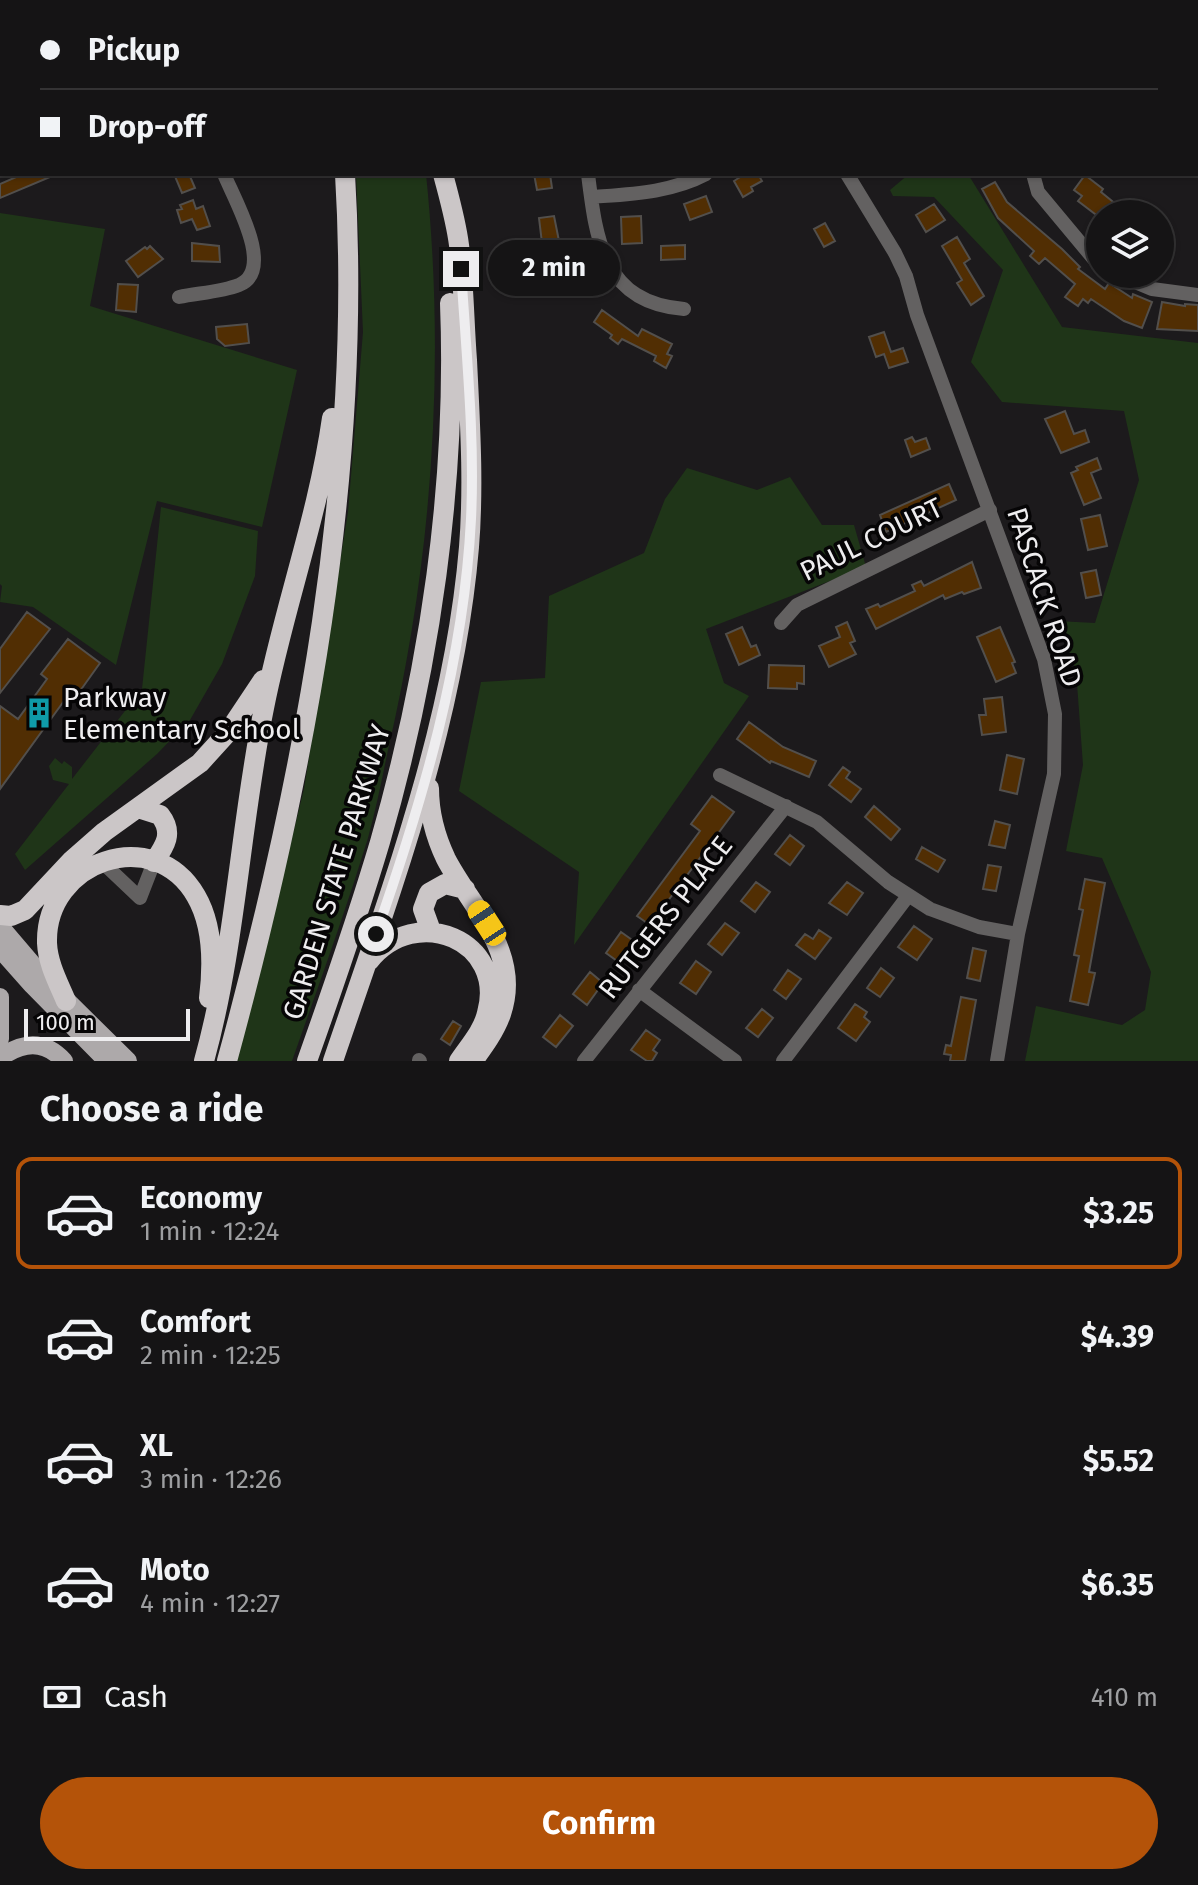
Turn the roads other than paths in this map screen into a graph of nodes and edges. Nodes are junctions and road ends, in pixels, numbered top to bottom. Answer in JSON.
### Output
{"nodes":[{"id":1,"x":225,"y":176,"type":"edge"},
{"id":2,"x":345,"y":176,"type":"edge"},
{"id":3,"x":443,"y":176,"type":"edge"},
{"id":4,"x":443,"y":176,"type":"edge"},
{"id":5,"x":588,"y":176,"type":"edge"},
{"id":6,"x":701,"y":176,"type":"edge"},
{"id":7,"x":848,"y":176,"type":"edge"},
{"id":8,"x":1034,"y":176,"type":"edge"},
{"id":9,"x":591,"y":197,"type":"junction"},
{"id":10,"x":1086,"y":247,"type":"edge"},
{"id":11,"x":349,"y":255,"type":"junction"},
{"id":12,"x":1150,"y":288,"type":"edge"},
{"id":13,"x":1198,"y":295,"type":"edge"},
{"id":14,"x":179,"y":297,"type":"dead end"},
{"id":15,"x":684,"y":309,"type":"dead end"},
{"id":16,"x":990,"y":510,"type":"junction"},
{"id":17,"x":781,"y":623,"type":"dead end"},
{"id":18,"x":275,"y":655,"type":"junction"},
{"id":19,"x":429,"y":770,"type":"junction"},
{"id":20,"x":720,"y":775,"type":"dead end"},
{"id":21,"x":786,"y":806,"type":"junction"},
{"id":22,"x":138,"y":808,"type":"junction"},
{"id":23,"x":102,"y":862,"type":"junction"},
{"id":24,"x":154,"y":862,"type":"junction"},
{"id":25,"x":465,"y":889,"type":"junction"},
{"id":26,"x":908,"y":896,"type":"junction"},
{"id":27,"x":0,"y":915,"type":"edge"},
{"id":28,"x":0,"y":926,"type":"edge"},
{"id":29,"x":431,"y":931,"type":"junction"},
{"id":30,"x":1018,"y":934,"type":"junction"},
{"id":31,"x":0,"y":949,"type":"edge"},
{"id":32,"x":366,"y":964,"type":"junction"},
{"id":33,"x":639,"y":990,"type":"junction"},
{"id":34,"x":0,"y":997,"type":"edge"},
{"id":35,"x":66,"y":1001,"type":"junction"},
{"id":36,"x":0,"y":1039,"type":"edge"},
{"id":37,"x":0,"y":1058,"type":"edge"},
{"id":38,"x":64,"y":1061,"type":"edge"},
{"id":39,"x":107,"y":1061,"type":"edge"},
{"id":40,"x":128,"y":1061,"type":"edge"},
{"id":41,"x":203,"y":1061,"type":"edge"},
{"id":42,"x":227,"y":1061,"type":"edge"},
{"id":43,"x":307,"y":1061,"type":"edge"},
{"id":44,"x":333,"y":1061,"type":"edge"},
{"id":45,"x":459,"y":1061,"type":"edge"},
{"id":46,"x":473,"y":1061,"type":"edge"},
{"id":47,"x":584,"y":1061,"type":"edge"},
{"id":48,"x":735,"y":1061,"type":"edge"},
{"id":49,"x":783,"y":1061,"type":"edge"},
{"id":50,"x":997,"y":1061,"type":"edge"}],
"edges":[{"from":1,"to":14,"type":"street"},
{"from":2,"to":11,"type":"highway","name":"GARDEN STATE PARKWAY"},
{"from":3,"to":19,"type":"highway"},
{"from":4,"to":43,"type":"highway","name":"GARDEN STATE PARKWAY"},
{"from":5,"to":9,"type":"street"},
{"from":6,"to":9,"type":"street"},
{"from":7,"to":16,"type":"street","name":"PASCACK ROAD"},
{"from":8,"to":10,"type":"street"},
{"from":9,"to":15,"type":"street"},
{"from":11,"to":18,"type":"highway"},
{"from":11,"to":42,"type":"highway","name":"GARDEN STATE PARKWAY"},
{"from":12,"to":13,"type":"street"},
{"from":16,"to":17,"type":"street","name":"PAUL COURT"},
{"from":16,"to":30,"type":"street","name":"PASCACK ROAD"},
{"from":18,"to":22,"type":"highway"},
{"from":18,"to":41,"type":"highway"},
{"from":19,"to":25,"type":"highway"},
{"from":19,"to":32,"type":"highway"},
{"from":20,"to":21,"type":"street"},
{"from":21,"to":26,"type":"street"},
{"from":21,"to":33,"type":"street","name":"RUTGERS PLACE"},
{"from":22,"to":24,"type":"highway"},
{"from":22,"to":27,"type":"highway"},
{"from":23,"to":24,"type":"highway"},
{"from":23,"to":24,"type":"street"},
{"from":23,"to":35,"type":"highway"},
{"from":24,"to":41,"type":"highway"},
{"from":25,"to":29,"type":"highway"},
{"from":25,"to":46,"type":"highway"},
{"from":26,"to":30,"type":"street"},
{"from":26,"to":49,"type":"street"},
{"from":28,"to":35,"type":"main road"},
{"from":29,"to":32,"type":"highway"},
{"from":29,"to":45,"type":"highway"},
{"from":30,"to":50,"type":"street","name":"PASCACK ROAD"},
{"from":31,"to":39,"type":"main road"},
{"from":32,"to":44,"type":"highway"},
{"from":33,"to":47,"type":"street","name":"RUTGERS PLACE"},
{"from":33,"to":48,"type":"street"},
{"from":34,"to":36,"type":"main road"},
{"from":35,"to":40,"type":"main road"},
{"from":37,"to":38,"type":"main road"}]}
